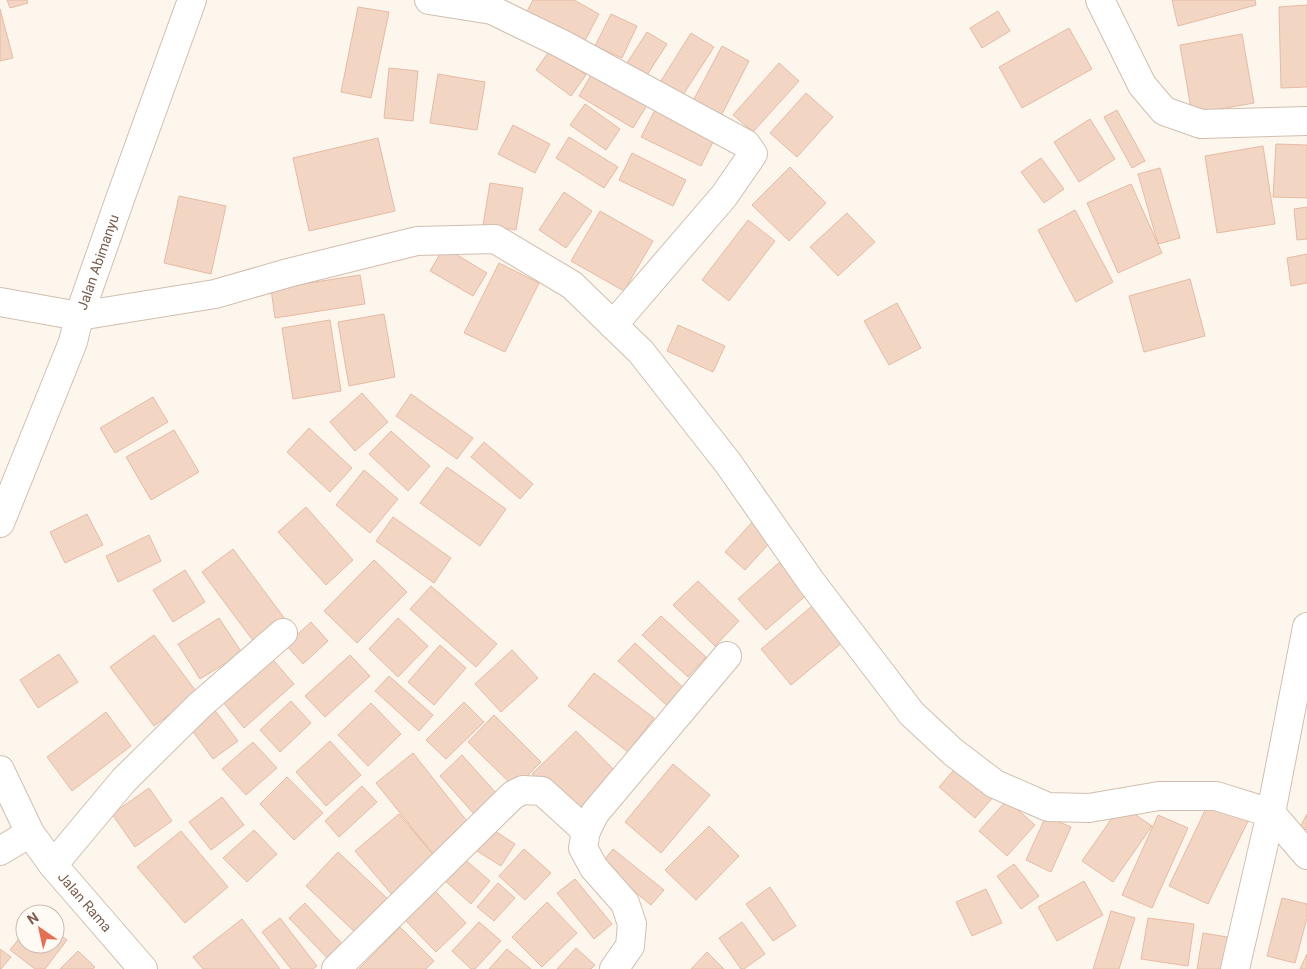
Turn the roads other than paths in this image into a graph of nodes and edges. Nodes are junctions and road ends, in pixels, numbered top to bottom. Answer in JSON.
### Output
{"nodes":[{"id":1,"x":192,"y":0,"type":"edge"},
{"id":2,"x":429,"y":0,"type":"edge"},
{"id":3,"x":1100,"y":0,"type":"edge"},
{"id":4,"x":1307,"y":121,"type":"edge"},
{"id":5,"x":0,"y":303,"type":"edge"},
{"id":6,"x":79,"y":316,"type":"junction"},
{"id":7,"x":613,"y":326,"type":"junction"},
{"id":8,"x":0,"y":523,"type":"edge"},
{"id":9,"x":1307,"y":627,"type":"edge"},
{"id":10,"x":283,"y":633,"type":"dead end"},
{"id":11,"x":727,"y":656,"type":"dead end"},
{"id":12,"x":0,"y":770,"type":"edge"},
{"id":13,"x":1271,"y":813,"type":"junction"},
{"id":14,"x":586,"y":830,"type":"junction"},
{"id":15,"x":30,"y":833,"type":"junction"},
{"id":16,"x":0,"y":852,"type":"edge"},
{"id":17,"x":1307,"y":855,"type":"edge"},
{"id":18,"x":53,"y":864,"type":"junction"},
{"id":19,"x":143,"y":969,"type":"edge"},
{"id":20,"x":336,"y":969,"type":"edge"},
{"id":21,"x":614,"y":969,"type":"edge"},
{"id":22,"x":1235,"y":969,"type":"edge"}],
"edges":[{"from":1,"to":6,"type":"street","name":"Jalan Abimanyu"},
{"from":2,"to":7,"type":"street"},
{"from":3,"to":4,"type":"street"},
{"from":5,"to":6,"type":"street"},
{"from":6,"to":7,"type":"street"},
{"from":6,"to":8,"type":"street","name":"Jalan Abimanyu"},
{"from":7,"to":13,"type":"street"},
{"from":9,"to":13,"type":"street"},
{"from":10,"to":18,"type":"street"},
{"from":11,"to":14,"type":"street"},
{"from":12,"to":15,"type":"street"},
{"from":13,"to":17,"type":"street"},
{"from":13,"to":22,"type":"street"},
{"from":14,"to":20,"type":"street"},
{"from":14,"to":21,"type":"street"},
{"from":15,"to":16,"type":"street"},
{"from":15,"to":18,"type":"street","name":"Jalan Rama"},
{"from":18,"to":19,"type":"street","name":"Jalan Rama"}]}
